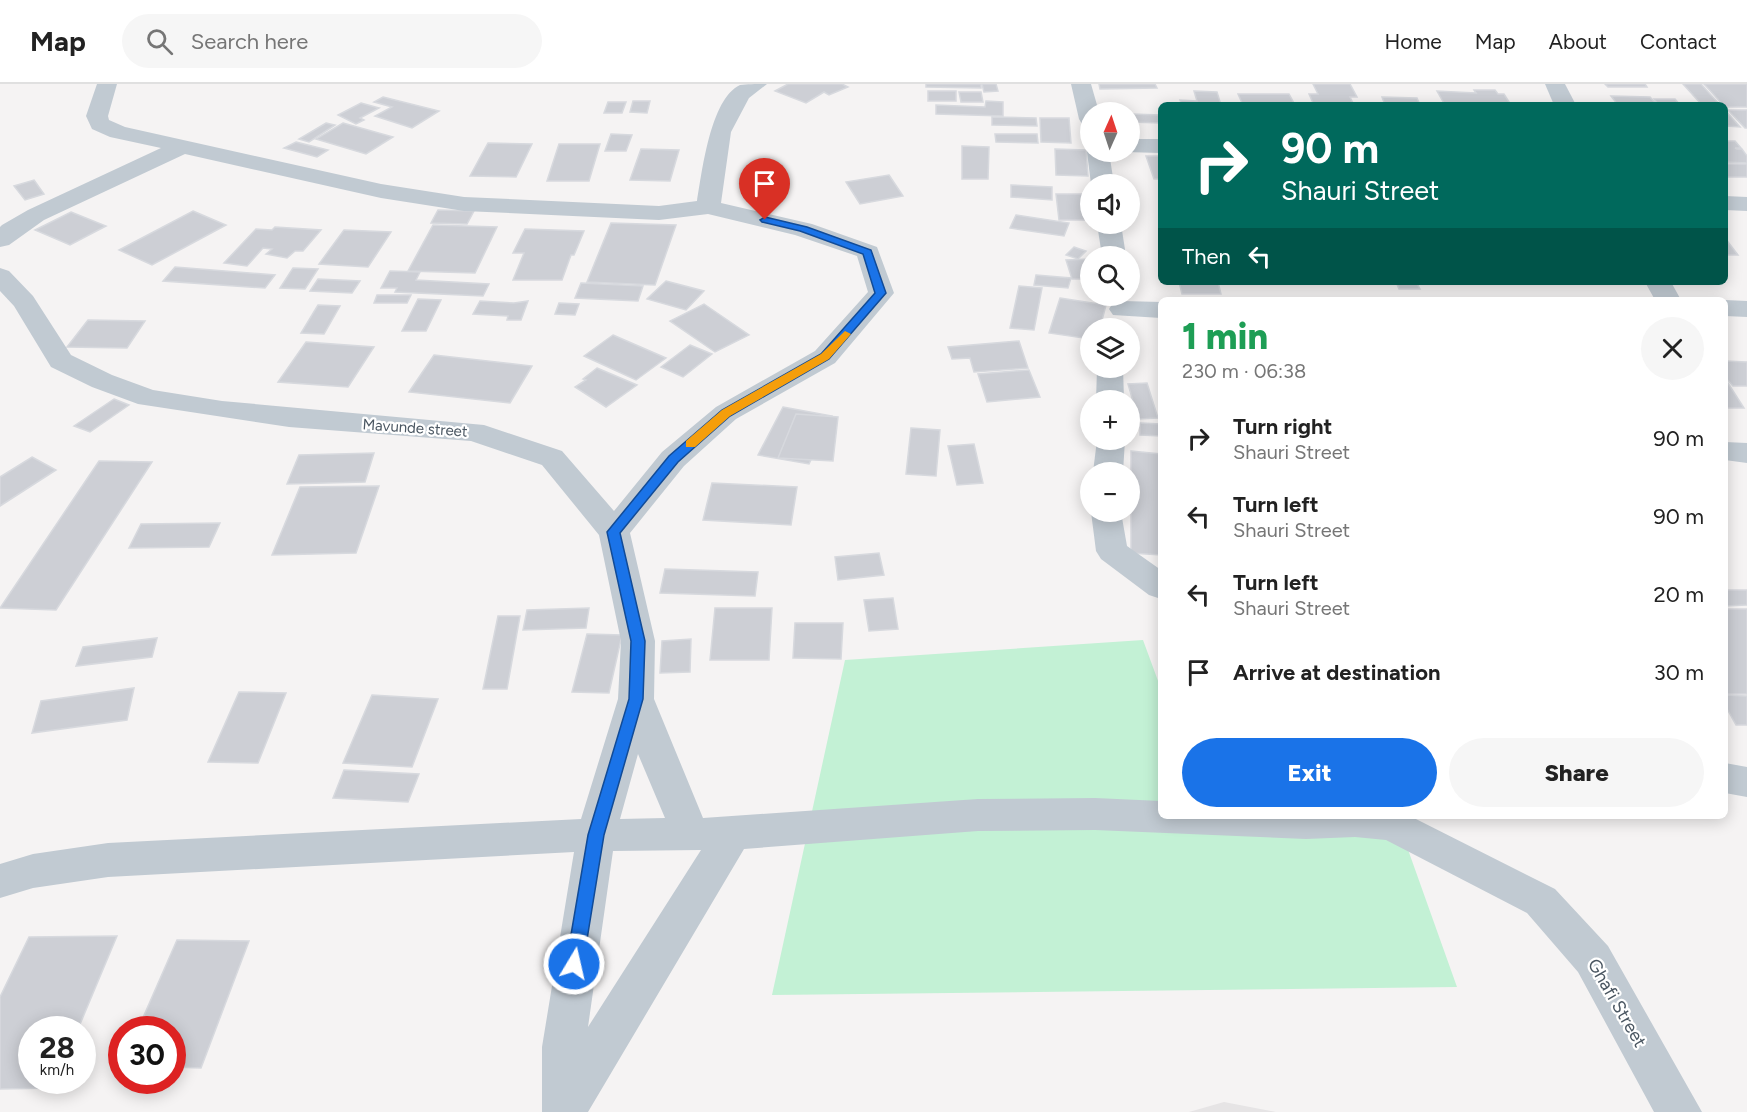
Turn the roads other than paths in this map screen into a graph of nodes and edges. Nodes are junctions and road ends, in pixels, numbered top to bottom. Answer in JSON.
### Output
{"nodes":[{"id":1,"x":107,"y":84,"type":"edge"},
{"id":2,"x":757,"y":84,"type":"edge"},
{"id":3,"x":1081,"y":84,"type":"edge"},
{"id":4,"x":1554,"y":84,"type":"edge"},
{"id":5,"x":1086,"y":102,"type":"edge"},
{"id":6,"x":1563,"y":102,"type":"edge"},
{"id":7,"x":1140,"y":146,"type":"edge"},
{"id":8,"x":1158,"y":146,"type":"edge"},
{"id":9,"x":182,"y":147,"type":"junction"},
{"id":10,"x":1728,"y":203,"type":"edge"},
{"id":11,"x":1747,"y":204,"type":"edge"},
{"id":12,"x":708,"y":207,"type":"junction"},
{"id":13,"x":0,"y":240,"type":"edge"},
{"id":14,"x":0,"y":276,"type":"edge"},
{"id":15,"x":1728,"y":308,"type":"edge"},
{"id":16,"x":1747,"y":309,"type":"edge"},
{"id":17,"x":1158,"y":310,"type":"edge"},
{"id":18,"x":1119,"y":311,"type":"edge"},
{"id":19,"x":1728,"y":451,"type":"edge"},
{"id":20,"x":1747,"y":453,"type":"edge"},
{"id":21,"x":1108,"y":522,"type":"edge"},
{"id":22,"x":614,"y":532,"type":"junction"},
{"id":23,"x":1158,"y":585,"type":"edge"},
{"id":24,"x":636,"y":699,"type":"junction"},
{"id":25,"x":1728,"y":779,"type":"edge"},
{"id":26,"x":1747,"y":782,"type":"edge"},
{"id":27,"x":1158,"y":817,"type":"edge"},
{"id":28,"x":1212,"y":819,"type":"edge"},
{"id":29,"x":1389,"y":820,"type":"edge"},
{"id":30,"x":691,"y":833,"type":"junction"},
{"id":31,"x":733,"y":834,"type":"junction"},
{"id":32,"x":596,"y":835,"type":"junction"},
{"id":33,"x":0,"y":881,"type":"edge"},
{"id":34,"x":565,"y":1108,"type":"edge"},
{"id":35,"x":1680,"y":1112,"type":"edge"}],
"edges":[{"from":1,"to":9,"type":"street"},
{"from":2,"to":12,"type":"street"},
{"from":3,"to":5,"type":"street"},
{"from":4,"to":6,"type":"street"},
{"from":7,"to":8,"type":"street"},
{"from":9,"to":12,"type":"street"},
{"from":9,"to":13,"type":"street"},
{"from":10,"to":11,"type":"street"},
{"from":12,"to":22,"type":"street"},
{"from":14,"to":22,"type":"street","name":"Mavunde street"},
{"from":15,"to":16,"type":"street"},
{"from":17,"to":18,"type":"street"},
{"from":19,"to":20,"type":"street"},
{"from":21,"to":23,"type":"street"},
{"from":22,"to":24,"type":"street","name":"Mavunde street"},
{"from":24,"to":30,"type":"street"},
{"from":24,"to":32,"type":"street","name":"Mavunde street"},
{"from":25,"to":26,"type":"street"},
{"from":27,"to":31,"type":"street"},
{"from":28,"to":29,"type":"street"},
{"from":29,"to":35,"type":"street","name":"Ghafi Street"},
{"from":30,"to":31,"type":"street"},
{"from":30,"to":32,"type":"street"},
{"from":31,"to":34,"type":"street"},
{"from":32,"to":33,"type":"street"},
{"from":32,"to":34,"type":"street","name":"Mavunde street"}]}
